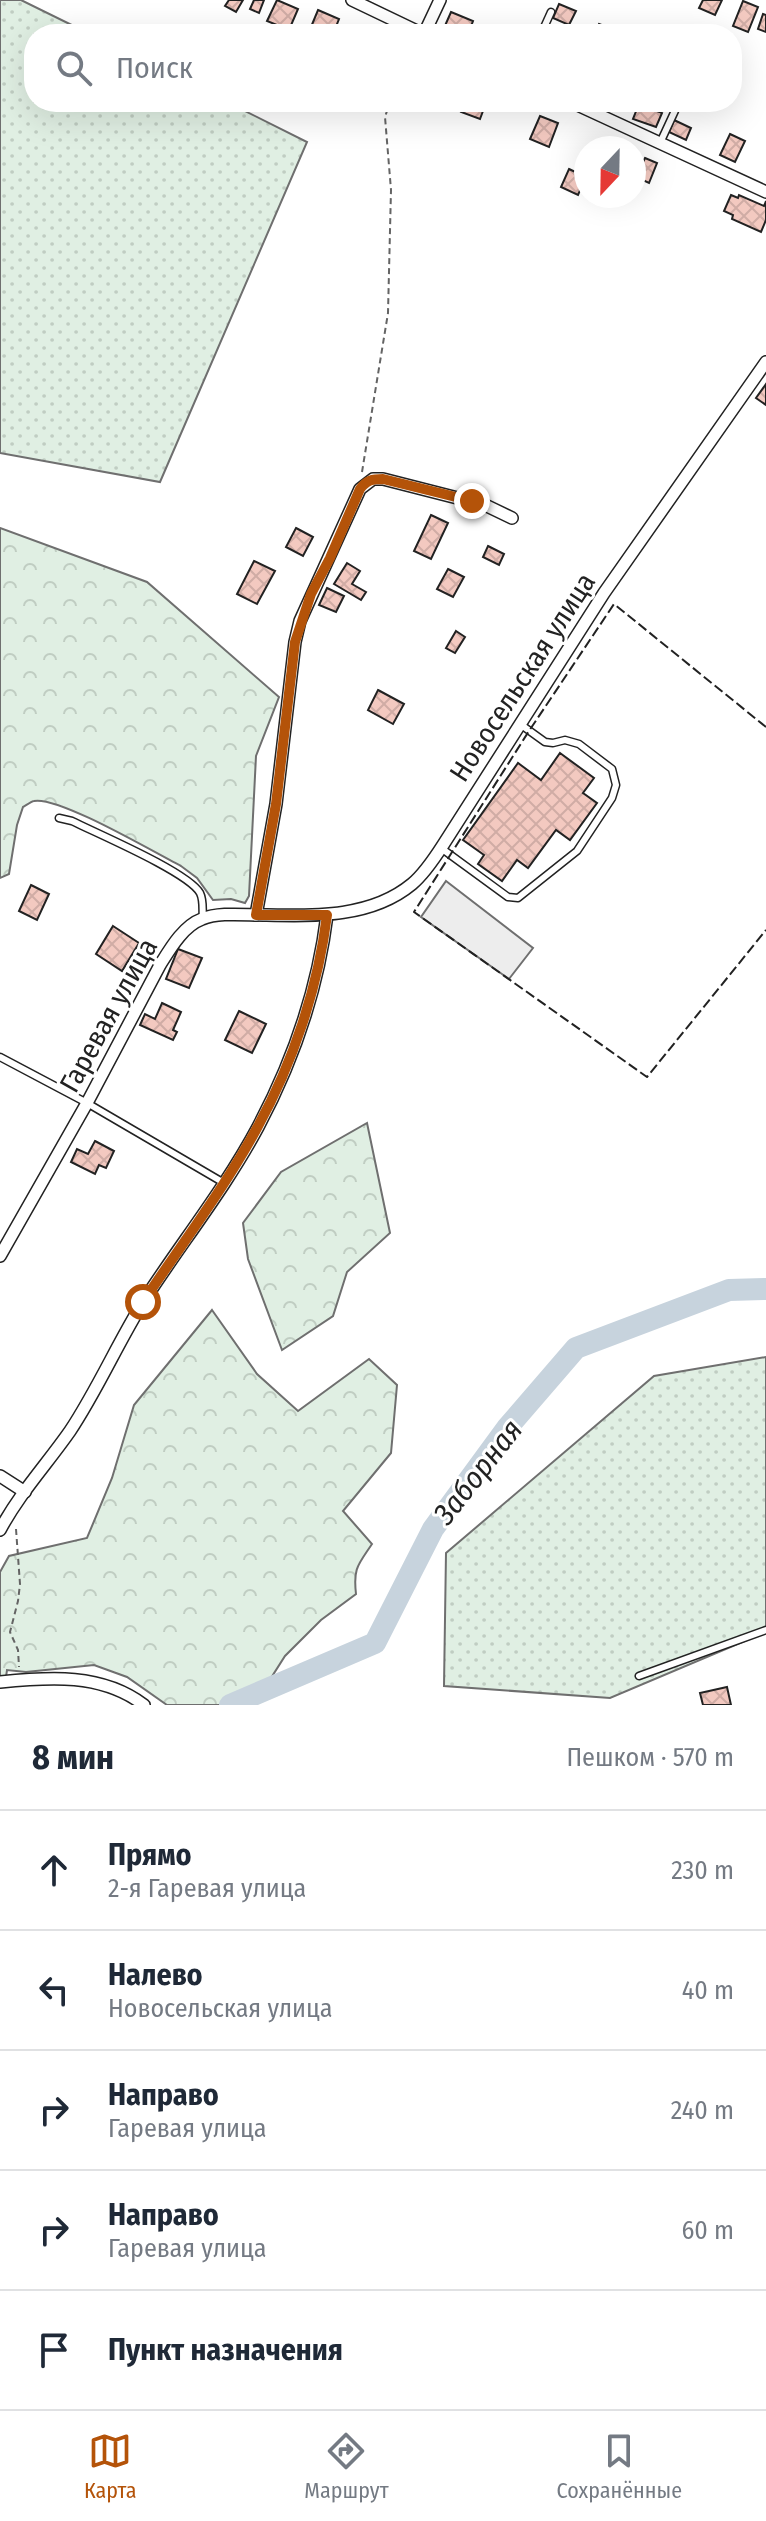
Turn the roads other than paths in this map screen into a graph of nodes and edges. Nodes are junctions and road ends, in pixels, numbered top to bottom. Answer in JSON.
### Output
{"nodes":[{"id":1,"x":352,"y":0,"type":"edge"},
{"id":2,"x":440,"y":0,"type":"edge"},
{"id":3,"x":551,"y":12,"type":"dead end"},
{"id":4,"x":402,"y":24,"type":"edge"},
{"id":5,"x":428,"y":24,"type":"edge"},
{"id":6,"x":546,"y":24,"type":"edge"},
{"id":7,"x":602,"y":112,"type":"edge"},
{"id":8,"x":674,"y":112,"type":"edge"},
{"id":9,"x":660,"y":143,"type":"junction"},
{"id":10,"x":766,"y":192,"type":"edge"},
{"id":11,"x":766,"y":362,"type":"edge"},
{"id":12,"x":512,"y":518,"type":"dead end"},
{"id":13,"x":520,"y":724,"type":"junction"},
{"id":14,"x":59,"y":818,"type":"dead end"},
{"id":15,"x":441,"y":848,"type":"junction"},
{"id":16,"x":256,"y":915,"type":"junction"},
{"id":17,"x":327,"y":915,"type":"junction"},
{"id":18,"x":203,"y":919,"type":"junction"},
{"id":19,"x":0,"y":1057,"type":"edge"},
{"id":20,"x":87,"y":1103,"type":"junction"},
{"id":21,"x":224,"y":1183,"type":"junction"},
{"id":22,"x":0,"y":1256,"type":"edge"},
{"id":23,"x":0,"y":1476,"type":"edge"},
{"id":24,"x":25,"y":1492,"type":"junction"},
{"id":25,"x":0,"y":1530,"type":"edge"},
{"id":26,"x":766,"y":1630,"type":"edge"},
{"id":27,"x":639,"y":1676,"type":"dead end"},
{"id":28,"x":0,"y":1682,"type":"edge"},
{"id":29,"x":144,"y":1705,"type":"edge"}],
"edges":[{"from":1,"to":4,"type":"street"},
{"from":2,"to":5,"type":"street"},
{"from":3,"to":6,"type":"lane"},
{"from":7,"to":9,"type":"street"},
{"from":8,"to":9,"type":"lane"},
{"from":9,"to":10,"type":"street"},
{"from":11,"to":13,"type":"street","name":"Новосельская улица"},
{"from":12,"to":16,"type":"street"},
{"from":13,"to":15,"type":"street","name":"Новосельская улица"},
{"from":13,"to":15,"type":"lane"},
{"from":14,"to":18,"type":"lane"},
{"from":15,"to":17,"type":"street","name":"Новосельская улица"},
{"from":16,"to":17,"type":"street","name":"Новосельская улица"},
{"from":16,"to":18,"type":"street"},
{"from":17,"to":21,"type":"street"},
{"from":18,"to":20,"type":"street","name":"Гаревая улица"},
{"from":19,"to":20,"type":"lane"},
{"from":20,"to":21,"type":"lane"},
{"from":20,"to":22,"type":"street","name":"Гаревая улица"},
{"from":21,"to":24,"type":"street"},
{"from":23,"to":24,"type":"street"},
{"from":24,"to":25,"type":"street"},
{"from":26,"to":27,"type":"lane"},
{"from":28,"to":29,"type":"street"}]}
